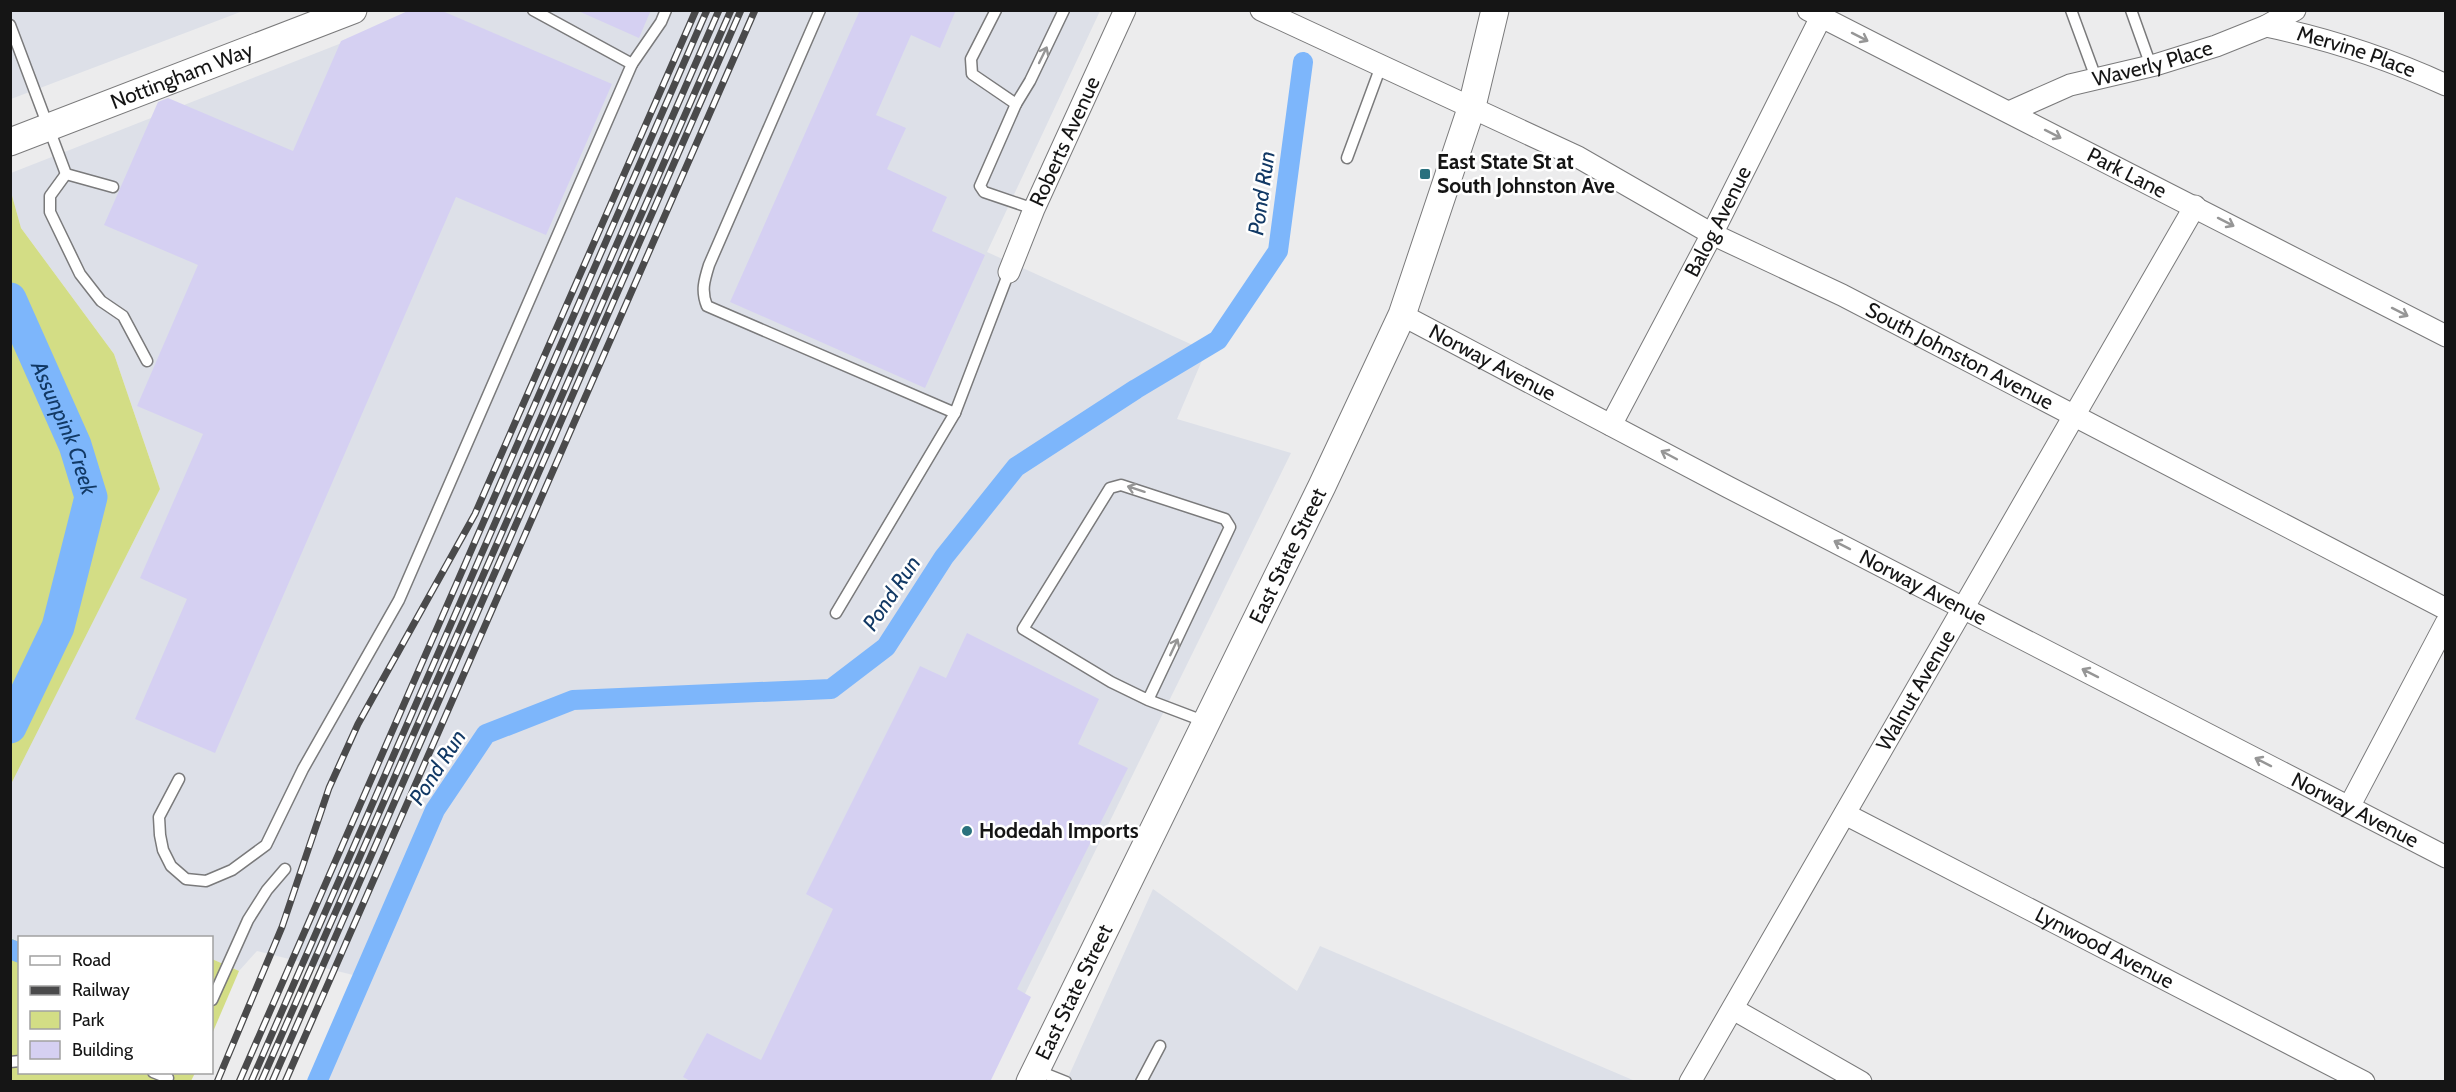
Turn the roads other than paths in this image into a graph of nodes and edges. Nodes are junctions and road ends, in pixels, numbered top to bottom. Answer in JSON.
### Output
{"nodes":[{"id":1,"x":353,"y":10,"type":"edge"},
{"id":2,"x":533,"y":10,"type":"edge"},
{"id":3,"x":666,"y":10,"type":"edge"},
{"id":4,"x":820,"y":10,"type":"edge"},
{"id":5,"x":996,"y":10,"type":"edge"},
{"id":6,"x":1064,"y":10,"type":"edge"},
{"id":7,"x":1125,"y":10,"type":"edge"},
{"id":8,"x":1261,"y":10,"type":"edge"},
{"id":9,"x":1495,"y":10,"type":"edge"},
{"id":10,"x":2071,"y":10,"type":"edge"},
{"id":11,"x":2131,"y":10,"type":"edge"},
{"id":12,"x":2295,"y":10,"type":"edge"},
{"id":13,"x":1814,"y":14,"type":"edge"},
{"id":14,"x":10,"y":25,"type":"edge"},
{"id":15,"x":2266,"y":26,"type":"junction"},
{"id":16,"x":632,"y":64,"type":"junction"},
{"id":17,"x":1381,"y":66,"type":"junction"},
{"id":18,"x":2151,"y":66,"type":"junction"},
{"id":19,"x":2096,"y":78,"type":"junction"},
{"id":20,"x":2445,"y":85,"type":"edge"},
{"id":21,"x":1018,"y":101,"type":"junction"},
{"id":22,"x":1472,"y":106,"type":"junction"},
{"id":23,"x":2009,"y":112,"type":"junction"},
{"id":24,"x":49,"y":126,"type":"junction"},
{"id":25,"x":10,"y":142,"type":"edge"},
{"id":26,"x":1347,"y":158,"type":"dead end"},
{"id":27,"x":66,"y":174,"type":"junction"},
{"id":28,"x":113,"y":187,"type":"dead end"},
{"id":29,"x":2195,"y":206,"type":"junction"},
{"id":30,"x":1035,"y":209,"type":"junction"},
{"id":31,"x":1712,"y":234,"type":"junction"},
{"id":32,"x":1009,"y":272,"type":"joint"},
{"id":33,"x":1402,"y":315,"type":"junction"},
{"id":34,"x":2445,"y":336,"type":"edge"},
{"id":35,"x":147,"y":361,"type":"dead end"},
{"id":36,"x":955,"y":413,"type":"junction"},
{"id":37,"x":2074,"y":416,"type":"junction"},
{"id":38,"x":1611,"y":425,"type":"junction"},
{"id":39,"x":1964,"y":608,"type":"junction"},
{"id":40,"x":2445,"y":609,"type":"edge"},
{"id":41,"x":836,"y":613,"type":"dead end"},
{"id":42,"x":2445,"y":623,"type":"edge"},
{"id":43,"x":1148,"y":700,"type":"junction"},
{"id":44,"x":1206,"y":722,"type":"junction"},
{"id":45,"x":179,"y":779,"type":"dead end"},
{"id":46,"x":2349,"y":807,"type":"junction"},
{"id":47,"x":1845,"y":814,"type":"junction"},
{"id":48,"x":2445,"y":857,"type":"edge"},
{"id":49,"x":285,"y":869,"type":"dead end"},
{"id":50,"x":213,"y":998,"type":"edge"},
{"id":51,"x":1733,"y":1009,"type":"junction"},
{"id":52,"x":1160,"y":1046,"type":"dead end"},
{"id":53,"x":2335,"y":1075,"type":"edge"},
{"id":54,"x":1033,"y":1076,"type":"edge"},
{"id":55,"x":1066,"y":1082,"type":"edge"},
{"id":56,"x":1141,"y":1082,"type":"edge"},
{"id":57,"x":1690,"y":1082,"type":"edge"},
{"id":58,"x":1861,"y":1082,"type":"edge"},
{"id":59,"x":2364,"y":1082,"type":"edge"}],
"edges":[{"from":1,"to":24,"type":"street","name":"Nottingham Way"},
{"from":2,"to":16,"type":"lane"},
{"from":3,"to":16,"type":"lane"},
{"from":4,"to":36,"type":"lane"},
{"from":5,"to":21,"type":"lane"},
{"from":21,"to":6,"type":"lane","one_way":true},
{"from":7,"to":30,"type":"street","name":"Roberts Avenue"},
{"from":8,"to":17,"type":"street","name":"South Johnston Avenue"},
{"from":9,"to":22,"type":"street","name":"East State Street"},
{"from":10,"to":19,"type":"lane"},
{"from":11,"to":18,"type":"lane"},
{"from":12,"to":15,"type":"street","name":"Waverly Place"},
{"from":13,"to":23,"type":"street","name":"Park Lane","one_way":true},
{"from":13,"to":31,"type":"street","name":"Balog Avenue"},
{"from":14,"to":24,"type":"lane"},
{"from":15,"to":18,"type":"street","name":"Waverly Place"},
{"from":15,"to":20,"type":"street","name":"Mervine Place"},
{"from":16,"to":45,"type":"lane"},
{"from":17,"to":22,"type":"street","name":"South Johnston Avenue"},
{"from":17,"to":26,"type":"lane"},
{"from":18,"to":19,"type":"street","name":"Waverly Place"},
{"from":19,"to":23,"type":"street","name":"Waverly Place"},
{"from":21,"to":30,"type":"lane"},
{"from":22,"to":31,"type":"street","name":"South Johnston Avenue"},
{"from":22,"to":33,"type":"street","name":"East State Street"},
{"from":23,"to":29,"type":"street","name":"Park Lane","one_way":true},
{"from":24,"to":25,"type":"street","name":"Nottingham Way"},
{"from":24,"to":27,"type":"lane"},
{"from":27,"to":28,"type":"lane"},
{"from":27,"to":35,"type":"lane"},
{"from":29,"to":34,"type":"street","name":"Park Lane","one_way":true},
{"from":29,"to":37,"type":"street","name":"Walnut Avenue"},
{"from":30,"to":32,"type":"street","name":"Roberts Avenue"},
{"from":31,"to":37,"type":"street","name":"South Johnston Avenue"},
{"from":31,"to":38,"type":"street","name":"Balog Avenue"},
{"from":32,"to":36,"type":"lane"},
{"from":33,"to":38,"type":"street","name":"Norway Avenue"},
{"from":33,"to":44,"type":"street","name":"East State Street"},
{"from":36,"to":41,"type":"lane"},
{"from":37,"to":39,"type":"street","name":"Walnut Avenue"},
{"from":37,"to":40,"type":"street","name":"South Johnston Avenue"},
{"from":39,"to":38,"type":"street","name":"Norway Avenue","one_way":true},
{"from":46,"to":39,"type":"street","name":"Norway Avenue","one_way":true},
{"from":39,"to":47,"type":"street","name":"Walnut Avenue"},
{"from":42,"to":46,"type":"street"},
{"from":43,"to":43,"type":"lane","one_way":true},
{"from":43,"to":44,"type":"lane"},
{"from":44,"to":54,"type":"street","name":"East State Street"},
{"from":46,"to":48,"type":"street","name":"Norway Avenue"},
{"from":47,"to":51,"type":"street","name":"Walnut Avenue"},
{"from":47,"to":53,"type":"street","name":"Lynwood Avenue"},
{"from":49,"to":50,"type":"lane"},
{"from":51,"to":57,"type":"street","name":"Walnut Avenue"},
{"from":51,"to":58,"type":"street"},
{"from":52,"to":56,"type":"lane"},
{"from":53,"to":59,"type":"street","name":"Lynwood Avenue"},
{"from":54,"to":55,"type":"lane"}]}
